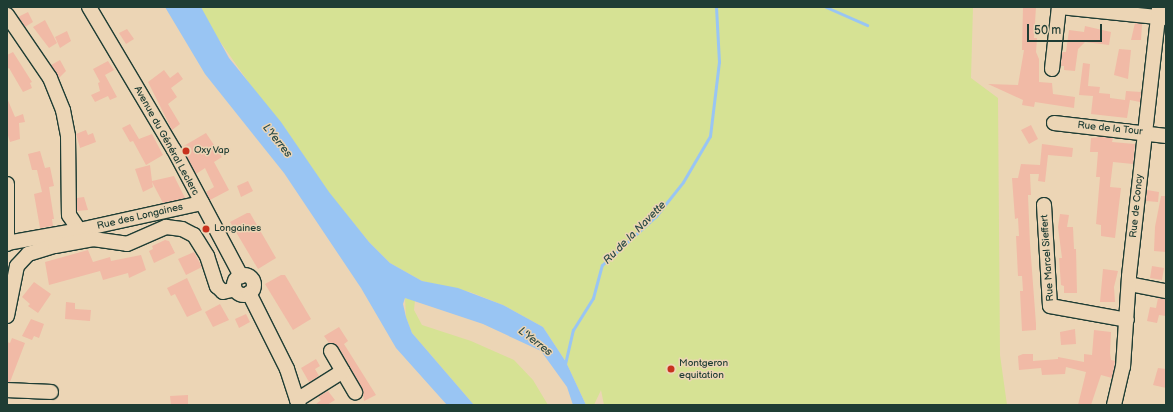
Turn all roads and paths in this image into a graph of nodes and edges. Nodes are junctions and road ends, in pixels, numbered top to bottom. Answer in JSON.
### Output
{"nodes":[{"id":1,"x":89,"y":7,"type":"edge"},
{"id":2,"x":1059,"y":7,"type":"edge"},
{"id":3,"x":1161,"y":14,"type":"edge"},
{"id":4,"x":7,"y":15,"type":"edge"},
{"id":5,"x":1052,"y":69,"type":"dead end"},
{"id":6,"x":1054,"y":123,"type":"dead end"},
{"id":7,"x":1146,"y":133,"type":"junction"},
{"id":8,"x":1166,"y":136,"type":"edge"},
{"id":9,"x":7,"y":184,"type":"edge"},
{"id":10,"x":202,"y":203,"type":"junction"},
{"id":11,"x":1044,"y":205,"type":"dead end"},
{"id":12,"x":79,"y":230,"type":"junction"},
{"id":13,"x":7,"y":243,"type":"edge"},
{"id":14,"x":241,"y":276,"type":"junction"},
{"id":15,"x":1129,"y":284,"type":"junction"},
{"id":16,"x":235,"y":289,"type":"junction"},
{"id":17,"x":1166,"y":291,"type":"edge"},
{"id":18,"x":249,"y":294,"type":"junction"},
{"id":19,"x":7,"y":316,"type":"edge"},
{"id":20,"x":1127,"y":320,"type":"junction"},
{"id":21,"x":331,"y":351,"type":"dead end"},
{"id":22,"x":344,"y":371,"type":"junction"},
{"id":23,"x":7,"y":390,"type":"edge"},
{"id":24,"x":51,"y":392,"type":"dead end"},
{"id":25,"x":356,"y":392,"type":"dead end"},
{"id":26,"x":298,"y":402,"type":"edge"},
{"id":27,"x":1114,"y":405,"type":"edge"}],
"edges":[{"from":1,"to":10,"type":"street","name":"Avenue du Général Leclerc"},
{"from":2,"to":3,"type":"street"},
{"from":2,"to":5,"type":"street"},
{"from":3,"to":7,"type":"street","name":"Rue de Concy"},
{"from":4,"to":12,"type":"street"},
{"from":6,"to":7,"type":"street","name":"Rue de la Tour"},
{"from":7,"to":8,"type":"street","name":"Rue de la Tour"},
{"from":7,"to":15,"type":"street","name":"Rue de Concy"},
{"from":9,"to":13,"type":"street"},
{"from":10,"to":12,"type":"street","name":"Rue des Longaines"},
{"from":10,"to":14,"type":"street","name":"Avenue du Général Leclerc"},
{"from":11,"to":20,"type":"street","name":"Rue Marcel Sieffert"},
{"from":12,"to":13,"type":"street","name":"Rue des Longaines"},
{"from":14,"to":16,"type":"street"},
{"from":14,"to":18,"type":"street","name":"Avenue du Général Leclerc"},
{"from":15,"to":17,"type":"street"},
{"from":15,"to":20,"type":"street","name":"Rue de Concy"},
{"from":16,"to":18,"type":"street"},
{"from":16,"to":19,"type":"street"},
{"from":18,"to":26,"type":"street","name":"Avenue du Général Leclerc"},
{"from":20,"to":27,"type":"street","name":"Rue de Concy"},
{"from":21,"to":22,"type":"street"},
{"from":22,"to":25,"type":"street"},
{"from":22,"to":26,"type":"street"},
{"from":23,"to":24,"type":"street"}]}
